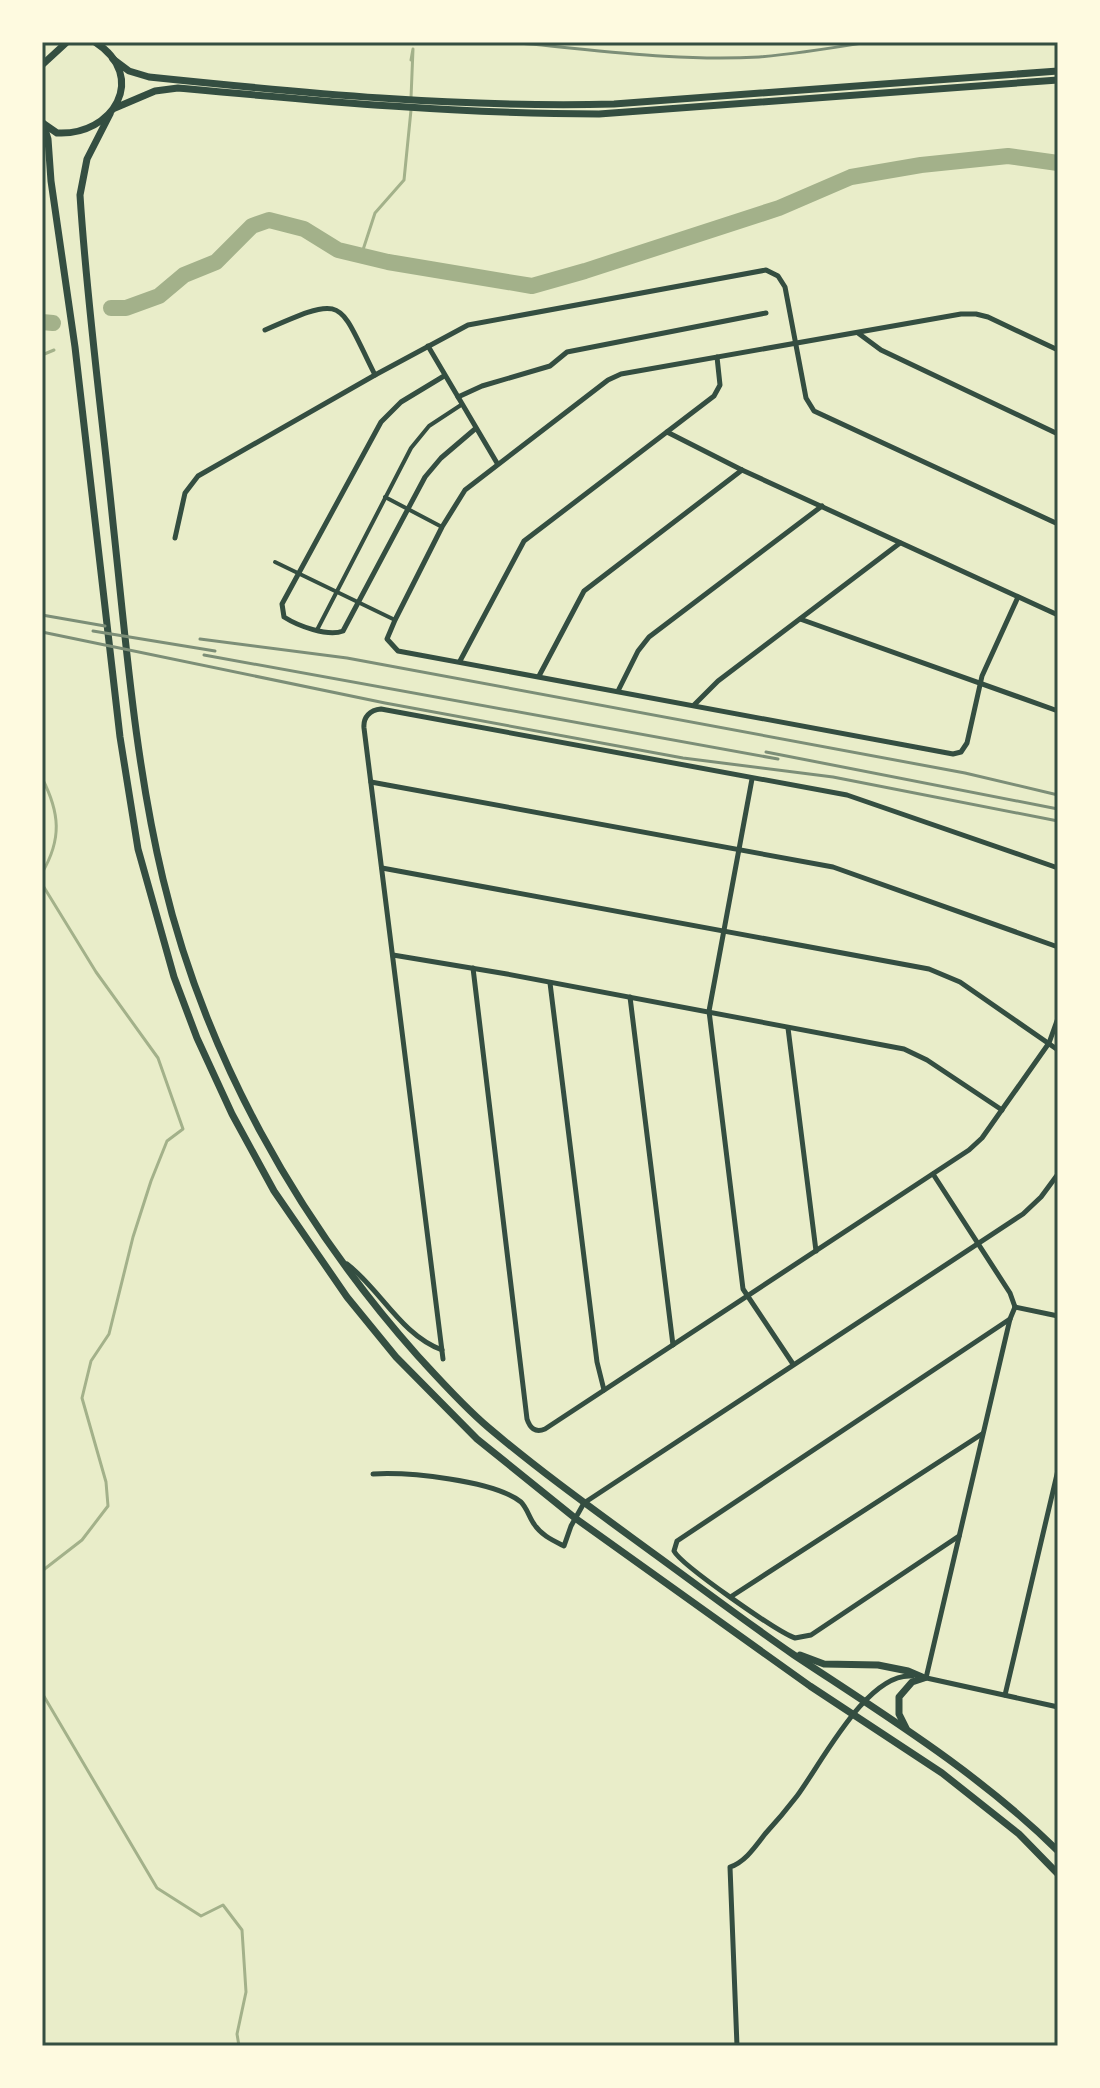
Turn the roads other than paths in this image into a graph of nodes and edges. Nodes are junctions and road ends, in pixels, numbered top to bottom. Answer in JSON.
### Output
{"nodes":[{"id":1,"x":67,"y":42,"type":"edge"},
{"id":2,"x":95,"y":42,"type":"edge"},
{"id":3,"x":113,"y":59,"type":"junction"},
{"id":4,"x":42,"y":65,"type":"edge"},
{"id":5,"x":1058,"y":71,"type":"edge"},
{"id":6,"x":1058,"y":80,"type":"edge"},
{"id":7,"x":383,"y":103,"type":"junction"},
{"id":8,"x":112,"y":111,"type":"junction"},
{"id":9,"x":43,"y":123,"type":"edge"},
{"id":10,"x":766,"y":313,"type":"dead end"},
{"id":11,"x":265,"y":330,"type":"dead end"},
{"id":12,"x":858,"y":333,"type":"junction"},
{"id":13,"x":797,"y":344,"type":"junction"},
{"id":14,"x":428,"y":346,"type":"junction"},
{"id":15,"x":1058,"y":350,"type":"edge"},
{"id":16,"x":717,"y":357,"type":"junction"},
{"id":17,"x":375,"y":375,"type":"junction"},
{"id":18,"x":444,"y":376,"type":"junction"},
{"id":19,"x":458,"y":397,"type":"junction"},
{"id":20,"x":461,"y":405,"type":"junction"},
{"id":21,"x":475,"y":429,"type":"junction"},
{"id":22,"x":667,"y":432,"type":"junction"},
{"id":23,"x":1058,"y":434,"type":"edge"},
{"id":24,"x":497,"y":463,"type":"junction"},
{"id":25,"x":742,"y":470,"type":"junction"},
{"id":26,"x":385,"y":497,"type":"junction"},
{"id":27,"x":822,"y":506,"type":"junction"},
{"id":28,"x":408,"y":509,"type":"junction"},
{"id":29,"x":1058,"y":524,"type":"edge"},
{"id":30,"x":442,"y":527,"type":"junction"},
{"id":31,"x":175,"y":538,"type":"dead end"},
{"id":32,"x":900,"y":543,"type":"junction"},
{"id":33,"x":275,"y":562,"type":"dead end"},
{"id":34,"x":299,"y":573,"type":"junction"},
{"id":35,"x":336,"y":591,"type":"junction"},
{"id":36,"x":1018,"y":597,"type":"junction"},
{"id":37,"x":359,"y":603,"type":"junction"},
{"id":38,"x":1058,"y":615,"type":"edge"},
{"id":39,"x":800,"y":619,"type":"junction"},
{"id":40,"x":395,"y":620,"type":"junction"},
{"id":41,"x":317,"y":630,"type":"junction"},
{"id":42,"x":460,"y":661,"type":"junction"},
{"id":43,"x":539,"y":676,"type":"junction"},
{"id":44,"x":981,"y":685,"type":"junction"},
{"id":45,"x":618,"y":691,"type":"junction"},
{"id":46,"x":694,"y":705,"type":"junction"},
{"id":47,"x":1058,"y":711,"type":"edge"},
{"id":48,"x":752,"y":779,"type":"junction"},
{"id":49,"x":371,"y":782,"type":"junction"},
{"id":50,"x":739,"y":849,"type":"junction"},
{"id":51,"x":382,"y":868,"type":"junction"},
{"id":52,"x":1058,"y":868,"type":"edge"},
{"id":53,"x":722,"y":931,"type":"junction"},
{"id":54,"x":1058,"y":947,"type":"edge"},
{"id":55,"x":393,"y":955,"type":"junction"},
{"id":56,"x":473,"y":968,"type":"junction"},
{"id":57,"x":550,"y":983,"type":"junction"},
{"id":58,"x":630,"y":997,"type":"junction"},
{"id":59,"x":709,"y":1011,"type":"junction"},
{"id":60,"x":1058,"y":1018,"type":"edge"},
{"id":61,"x":788,"y":1028,"type":"junction"},
{"id":62,"x":1049,"y":1043,"type":"junction"},
{"id":63,"x":1058,"y":1050,"type":"edge"},
{"id":64,"x":1002,"y":1110,"type":"junction"},
{"id":65,"x":933,"y":1174,"type":"junction"},
{"id":66,"x":1058,"y":1174,"type":"edge"},
{"id":67,"x":978,"y":1243,"type":"junction"},
{"id":68,"x":816,"y":1251,"type":"junction"},
{"id":69,"x":339,"y":1259,"type":"junction"},
{"id":70,"x":747,"y":1296,"type":"junction"},
{"id":71,"x":1015,"y":1307,"type":"junction"},
{"id":72,"x":1058,"y":1316,"type":"edge"},
{"id":73,"x":1010,"y":1319,"type":"junction"},
{"id":74,"x":673,"y":1345,"type":"junction"},
{"id":75,"x":442,"y":1350,"type":"junction"},
{"id":76,"x":443,"y":1359,"type":"dead end"},
{"id":77,"x":793,"y":1364,"type":"junction"},
{"id":78,"x":604,"y":1390,"type":"junction"},
{"id":79,"x":982,"y":1434,"type":"junction"},
{"id":80,"x":1058,"y":1470,"type":"edge"},
{"id":81,"x":373,"y":1474,"type":"dead end"},
{"id":82,"x":584,"y":1503,"type":"junction"},
{"id":83,"x":575,"y":1518,"type":"junction"},
{"id":84,"x":959,"y":1536,"type":"junction"},
{"id":85,"x":732,"y":1596,"type":"junction"},
{"id":86,"x":787,"y":1650,"type":"junction"},
{"id":87,"x":924,"y":1678,"type":"junction"},
{"id":88,"x":1005,"y":1695,"type":"junction"},
{"id":89,"x":865,"y":1702,"type":"junction"},
{"id":90,"x":1058,"y":1707,"type":"edge"},
{"id":91,"x":854,"y":1715,"type":"junction"},
{"id":92,"x":907,"y":1730,"type":"junction"},
{"id":93,"x":1058,"y":1851,"type":"edge"},
{"id":94,"x":1058,"y":1874,"type":"edge"},
{"id":95,"x":737,"y":2046,"type":"edge"}],
"edges":[{"from":1,"to":4,"type":"main road"},
{"from":2,"to":3,"type":"main road"},
{"from":3,"to":7,"type":"main road"},
{"from":3,"to":8,"type":"main road"},
{"from":5,"to":7,"type":"main road"},
{"from":6,"to":7,"type":"main road"},
{"from":7,"to":8,"type":"main road"},
{"from":8,"to":9,"type":"main road"},
{"from":8,"to":69,"type":"main road"},
{"from":9,"to":83,"type":"main road"},
{"from":10,"to":19,"type":"street"},
{"from":11,"to":17,"type":"street"},
{"from":12,"to":13,"type":"street"},
{"from":12,"to":15,"type":"street"},
{"from":12,"to":23,"type":"street"},
{"from":13,"to":14,"type":"street"},
{"from":13,"to":16,"type":"street"},
{"from":13,"to":29,"type":"street"},
{"from":14,"to":17,"type":"street"},
{"from":14,"to":18,"type":"street"},
{"from":16,"to":22,"type":"street"},
{"from":16,"to":24,"type":"street"},
{"from":17,"to":31,"type":"street"},
{"from":18,"to":19,"type":"street"},
{"from":18,"to":34,"type":"street"},
{"from":19,"to":20,"type":"street"},
{"from":20,"to":21,"type":"street"},
{"from":20,"to":26,"type":"street"},
{"from":21,"to":24,"type":"street"},
{"from":21,"to":28,"type":"street"},
{"from":22,"to":25,"type":"street"},
{"from":22,"to":42,"type":"street"},
{"from":24,"to":30,"type":"street"},
{"from":25,"to":27,"type":"street"},
{"from":25,"to":43,"type":"street"},
{"from":26,"to":28,"type":"street"},
{"from":26,"to":35,"type":"street"},
{"from":27,"to":32,"type":"street"},
{"from":27,"to":45,"type":"street"},
{"from":28,"to":30,"type":"street"},
{"from":28,"to":37,"type":"street"},
{"from":30,"to":40,"type":"street"},
{"from":32,"to":36,"type":"street"},
{"from":32,"to":39,"type":"street"},
{"from":33,"to":34,"type":"street"},
{"from":34,"to":35,"type":"street"},
{"from":34,"to":41,"type":"street"},
{"from":35,"to":37,"type":"street"},
{"from":35,"to":41,"type":"street"},
{"from":36,"to":38,"type":"street"},
{"from":36,"to":44,"type":"street"},
{"from":37,"to":40,"type":"street"},
{"from":37,"to":41,"type":"street"},
{"from":39,"to":44,"type":"street"},
{"from":39,"to":46,"type":"street"},
{"from":40,"to":42,"type":"street"},
{"from":42,"to":43,"type":"street"},
{"from":43,"to":45,"type":"street"},
{"from":44,"to":46,"type":"street"},
{"from":44,"to":47,"type":"street"},
{"from":45,"to":46,"type":"street"},
{"from":48,"to":49,"type":"street"},
{"from":48,"to":50,"type":"street"},
{"from":48,"to":52,"type":"street"},
{"from":49,"to":50,"type":"street"},
{"from":49,"to":51,"type":"street"},
{"from":50,"to":53,"type":"street"},
{"from":50,"to":54,"type":"street"},
{"from":51,"to":53,"type":"street"},
{"from":51,"to":55,"type":"street"},
{"from":53,"to":59,"type":"street"},
{"from":53,"to":62,"type":"street"},
{"from":55,"to":56,"type":"street"},
{"from":55,"to":75,"type":"street"},
{"from":56,"to":57,"type":"street"},
{"from":56,"to":78,"type":"street"},
{"from":57,"to":58,"type":"street"},
{"from":57,"to":78,"type":"street"},
{"from":58,"to":59,"type":"street"},
{"from":58,"to":74,"type":"street"},
{"from":59,"to":61,"type":"street"},
{"from":59,"to":70,"type":"street"},
{"from":60,"to":62,"type":"street"},
{"from":61,"to":64,"type":"street"},
{"from":61,"to":68,"type":"street"},
{"from":62,"to":63,"type":"street"},
{"from":62,"to":64,"type":"street"},
{"from":64,"to":65,"type":"street"},
{"from":65,"to":67,"type":"street"},
{"from":65,"to":68,"type":"street"},
{"from":66,"to":67,"type":"street"},
{"from":67,"to":71,"type":"street"},
{"from":67,"to":77,"type":"street"},
{"from":68,"to":70,"type":"street"},
{"from":69,"to":75,"type":"street"},
{"from":69,"to":82,"type":"main road"},
{"from":70,"to":74,"type":"street"},
{"from":70,"to":77,"type":"street"},
{"from":71,"to":72,"type":"street"},
{"from":71,"to":73,"type":"street"},
{"from":73,"to":79,"type":"street"},
{"from":73,"to":85,"type":"street"},
{"from":74,"to":78,"type":"street"},
{"from":75,"to":76,"type":"street"},
{"from":77,"to":82,"type":"street"},
{"from":79,"to":84,"type":"street"},
{"from":79,"to":85,"type":"street"},
{"from":80,"to":88,"type":"street"},
{"from":81,"to":83,"type":"street"},
{"from":82,"to":83,"type":"street"},
{"from":82,"to":86,"type":"main road"},
{"from":83,"to":91,"type":"main road"},
{"from":84,"to":85,"type":"street"},
{"from":84,"to":87,"type":"street"},
{"from":86,"to":87,"type":"main road"},
{"from":86,"to":89,"type":"main road"},
{"from":87,"to":88,"type":"street"},
{"from":87,"to":89,"type":"street"},
{"from":87,"to":92,"type":"main road"},
{"from":88,"to":90,"type":"street"},
{"from":89,"to":91,"type":"street"},
{"from":89,"to":92,"type":"main road"},
{"from":91,"to":94,"type":"main road"},
{"from":91,"to":95,"type":"street"},
{"from":92,"to":93,"type":"main road"}]}
